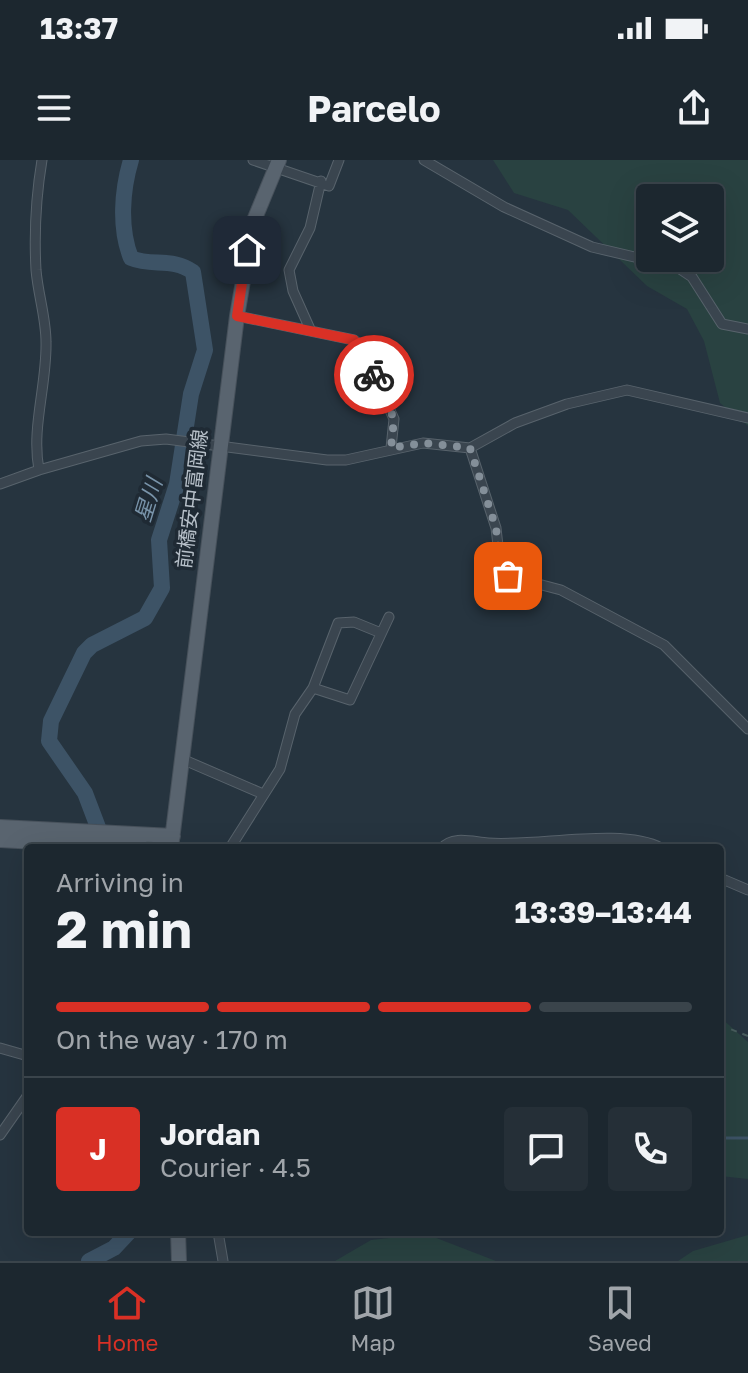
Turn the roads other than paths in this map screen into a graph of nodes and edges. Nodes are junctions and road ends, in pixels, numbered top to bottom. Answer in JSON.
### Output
{"nodes":[{"id":1,"x":42,"y":160,"type":"edge"},
{"id":2,"x":253,"y":160,"type":"edge"},
{"id":3,"x":339,"y":160,"type":"edge"},
{"id":4,"x":424,"y":160,"type":"edge"},
{"id":5,"x":277,"y":163,"type":"edge"},
{"id":6,"x":321,"y":181,"type":"junction"},
{"id":7,"x":237,"y":316,"type":"junction"},
{"id":8,"x":310,"y":329,"type":"junction"},
{"id":9,"x":748,"y":329,"type":"edge"},
{"id":10,"x":748,"y":418,"type":"edge"},
{"id":11,"x":218,"y":448,"type":"junction"},
{"id":12,"x":391,"y":448,"type":"junction"},
{"id":13,"x":470,"y":448,"type":"junction"},
{"id":14,"x":39,"y":470,"type":"junction"},
{"id":15,"x":0,"y":484,"type":"edge"},
{"id":16,"x":389,"y":617,"type":"dead end"},
{"id":17,"x":381,"y":633,"type":"junction"},
{"id":18,"x":313,"y":688,"type":"junction"},
{"id":19,"x":748,"y":729,"type":"edge"},
{"id":20,"x":182,"y":759,"type":"junction"},
{"id":21,"x":263,"y":794,"type":"junction"},
{"id":22,"x":0,"y":827,"type":"edge"},
{"id":23,"x":0,"y":840,"type":"edge"},
{"id":24,"x":172,"y":842,"type":"edge"},
{"id":25,"x":72,"y":844,"type":"edge"},
{"id":26,"x":232,"y":844,"type":"edge"},
{"id":27,"x":448,"y":844,"type":"edge"},
{"id":28,"x":499,"y":844,"type":"edge"},
{"id":29,"x":528,"y":844,"type":"edge"},
{"id":30,"x":650,"y":844,"type":"edge"},
{"id":31,"x":724,"y":880,"type":"edge"},
{"id":32,"x":748,"y":890,"type":"edge"},
{"id":33,"x":0,"y":1048,"type":"edge"},
{"id":34,"x":24,"y":1055,"type":"edge"},
{"id":35,"x":24,"y":1101,"type":"edge"},
{"id":36,"x":0,"y":1135,"type":"edge"},
{"id":37,"x":178,"y":1236,"type":"edge"},
{"id":38,"x":219,"y":1236,"type":"edge"},
{"id":39,"x":179,"y":1261,"type":"edge"},
{"id":40,"x":223,"y":1261,"type":"edge"}],
"edges":[{"from":1,"to":14,"type":"street"},
{"from":2,"to":5,"type":"street"},
{"from":3,"to":6,"type":"street"},
{"from":4,"to":9,"type":"street"},
{"from":5,"to":6,"type":"street"},
{"from":5,"to":7,"type":"main road","name":"前橋安中富岡線"},
{"from":6,"to":8,"type":"street"},
{"from":7,"to":8,"type":"street"},
{"from":7,"to":11,"type":"main road","name":"前橋安中富岡線"},
{"from":8,"to":12,"type":"street"},
{"from":10,"to":13,"type":"street"},
{"from":11,"to":12,"type":"street"},
{"from":11,"to":14,"type":"street"},
{"from":11,"to":20,"type":"main road","name":"前橋安中富岡線"},
{"from":12,"to":13,"type":"street"},
{"from":13,"to":19,"type":"street"},
{"from":14,"to":15,"type":"street"},
{"from":16,"to":17,"type":"street"},
{"from":17,"to":18,"type":"street"},
{"from":17,"to":18,"type":"street"},
{"from":18,"to":21,"type":"street"},
{"from":20,"to":21,"type":"street"},
{"from":20,"to":24,"type":"main road","name":"前橋安中富岡線"},
{"from":21,"to":26,"type":"street"},
{"from":22,"to":24,"type":"main road"},
{"from":23,"to":25,"type":"main road"},
{"from":27,"to":28,"type":"street"},
{"from":29,"to":30,"type":"street"},
{"from":31,"to":32,"type":"street"},
{"from":33,"to":34,"type":"street"},
{"from":35,"to":36,"type":"street"},
{"from":37,"to":39,"type":"main road"},
{"from":38,"to":40,"type":"street"}]}
